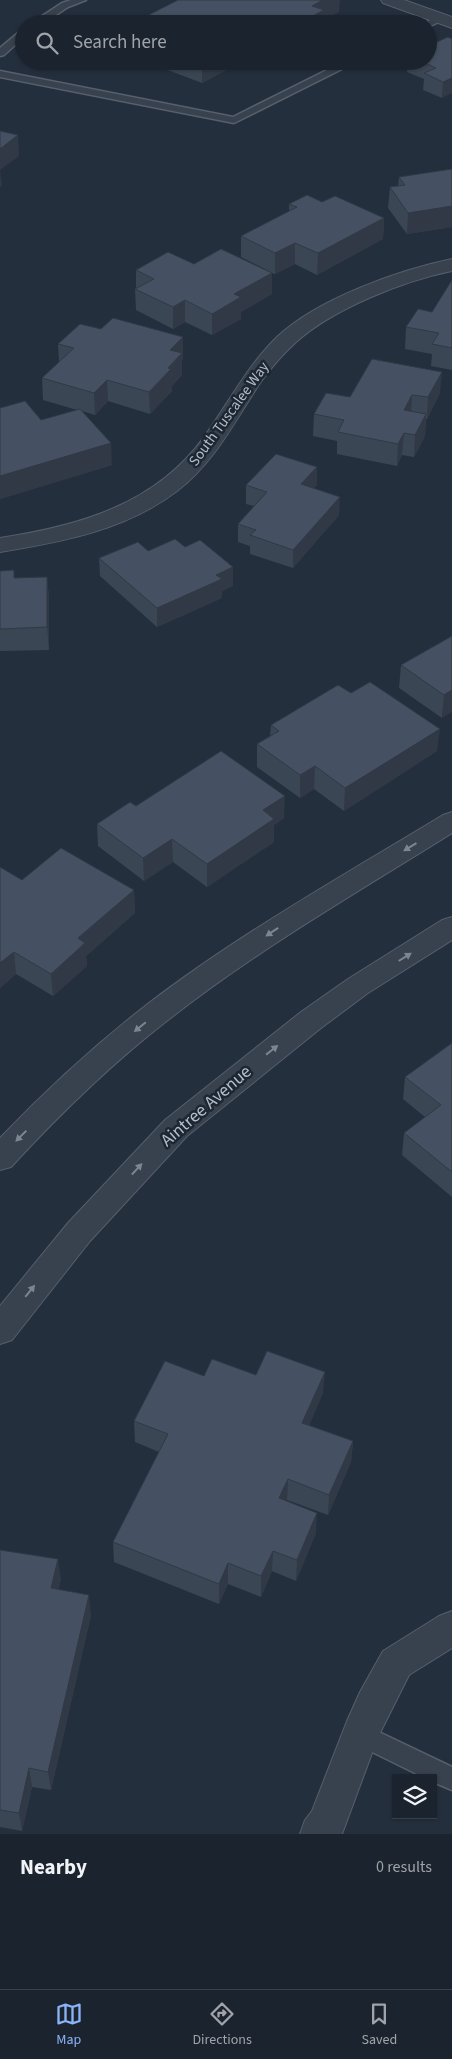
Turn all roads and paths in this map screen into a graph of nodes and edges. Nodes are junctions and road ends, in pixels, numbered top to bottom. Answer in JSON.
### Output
{"nodes":[{"id":1,"x":82,"y":0,"type":"edge"},
{"id":2,"x":389,"y":0,"type":"edge"},
{"id":3,"x":49,"y":15,"type":"edge"},
{"id":4,"x":424,"y":15,"type":"edge"},
{"id":5,"x":15,"y":39,"type":"edge"},
{"id":6,"x":0,"y":53,"type":"edge"},
{"id":7,"x":335,"y":70,"type":"edge"},
{"id":8,"x":0,"y":74,"type":"edge"},
{"id":9,"x":452,"y":265,"type":"edge"},
{"id":10,"x":0,"y":545,"type":"edge"},
{"id":11,"x":452,"y":821,"type":"edge"},
{"id":12,"x":452,"y":927,"type":"edge"},
{"id":13,"x":0,"y":1158,"type":"edge"},
{"id":14,"x":2,"y":1321,"type":"edge"},
{"id":15,"x":452,"y":1628,"type":"edge"},
{"id":16,"x":360,"y":1734,"type":"junction"},
{"id":17,"x":452,"y":1779,"type":"edge"},
{"id":18,"x":319,"y":1834,"type":"edge"}],
"edges":[{"from":1,"to":3,"type":"lane"},
{"from":2,"to":4,"type":"street"},
{"from":5,"to":6,"type":"lane"},
{"from":7,"to":8,"type":"lane"},
{"from":9,"to":10,"type":"street","name":"South Tuscalee Way"},
{"from":11,"to":13,"type":"street","one_way":true},
{"from":14,"to":12,"type":"street","name":"Aintree Avenue","one_way":true},
{"from":15,"to":16,"type":"street"},
{"from":16,"to":17,"type":"lane"},
{"from":16,"to":18,"type":"street"}]}
